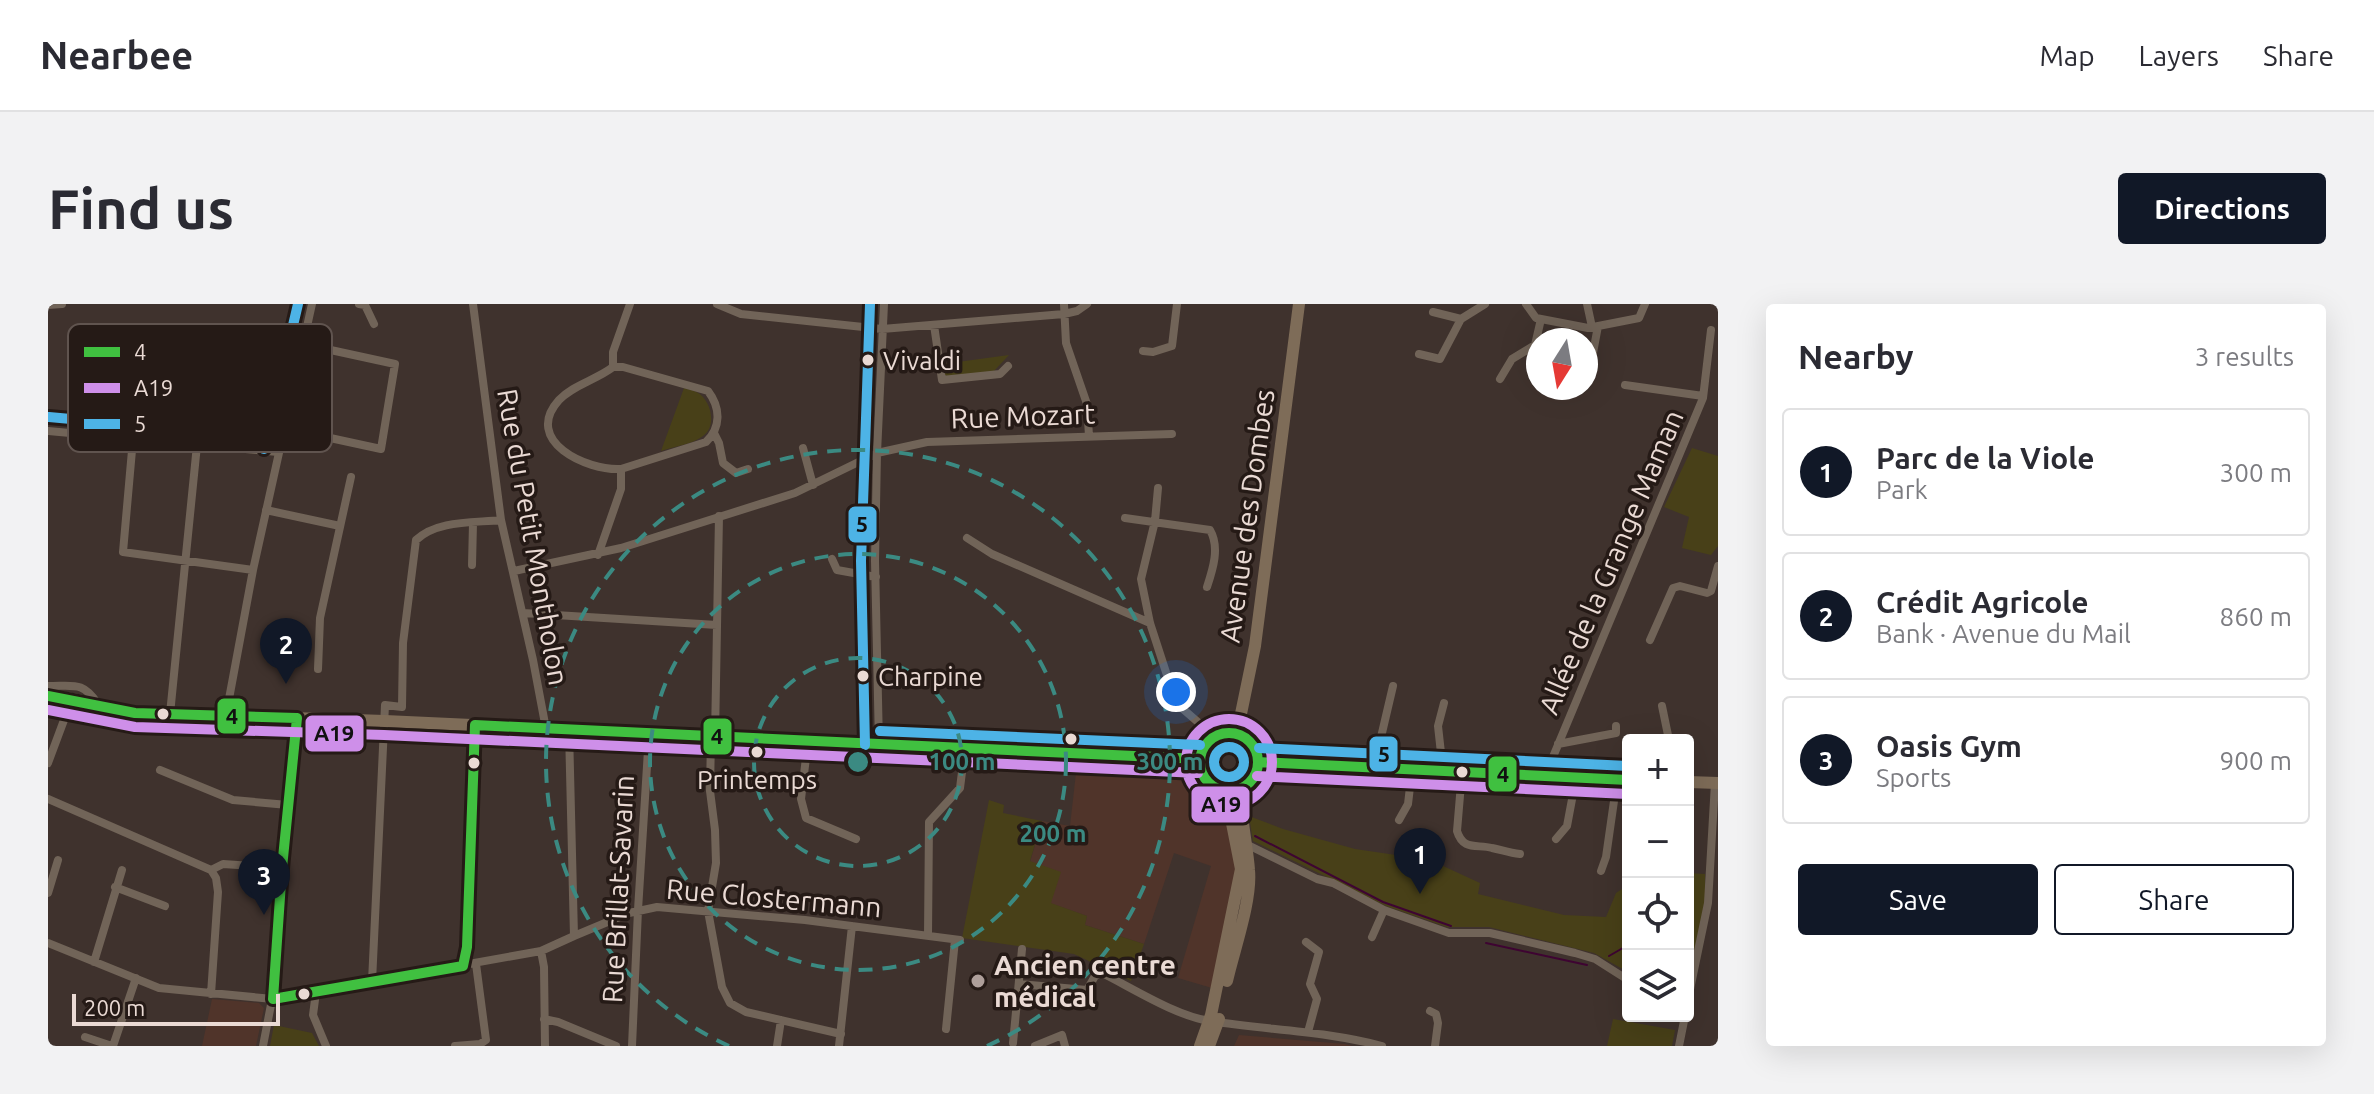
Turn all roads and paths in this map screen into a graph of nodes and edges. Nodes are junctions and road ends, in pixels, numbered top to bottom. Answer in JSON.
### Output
{"nodes":[{"id":1,"x":62,"y":304,"type":"edge"},
{"id":2,"x":312,"y":304,"type":"edge"},
{"id":3,"x":359,"y":304,"type":"edge"},
{"id":4,"x":473,"y":304,"type":"edge"},
{"id":5,"x":630,"y":304,"type":"edge"},
{"id":6,"x":717,"y":304,"type":"edge"},
{"id":7,"x":884,"y":304,"type":"edge"},
{"id":8,"x":1087,"y":304,"type":"edge"},
{"id":9,"x":1177,"y":304,"type":"edge"},
{"id":10,"x":1299,"y":304,"type":"edge"},
{"id":11,"x":1485,"y":304,"type":"edge"},
{"id":12,"x":1526,"y":304,"type":"edge"},
{"id":13,"x":1587,"y":304,"type":"edge"},
{"id":14,"x":1645,"y":304,"type":"edge"},
{"id":15,"x":48,"y":305,"type":"edge"},
{"id":16,"x":1064,"y":309,"type":"edge"},
{"id":17,"x":1433,"y":312,"type":"dead end"},
{"id":18,"x":1461,"y":319,"type":"junction"},
{"id":19,"x":1541,"y":319,"type":"junction"},
{"id":20,"x":308,"y":324,"type":"edge"},
{"id":21,"x":374,"y":324,"type":"dead end"},
{"id":22,"x":934,"y":325,"type":"junction"},
{"id":23,"x":1595,"y":326,"type":"junction"},
{"id":24,"x":882,"y":329,"type":"junction"},
{"id":25,"x":1711,"y":330,"type":"dead end"},
{"id":26,"x":332,"y":350,"type":"edge"},
{"id":27,"x":1143,"y":351,"type":"dead end"},
{"id":28,"x":1419,"y":354,"type":"dead end"},
{"id":29,"x":1008,"y":366,"type":"dead end"},
{"id":30,"x":613,"y":367,"type":"junction"},
{"id":31,"x":1500,"y":379,"type":"dead end"},
{"id":32,"x":1625,"y":385,"type":"dead end"},
{"id":33,"x":1703,"y":396,"type":"junction"},
{"id":34,"x":48,"y":431,"type":"edge"},
{"id":35,"x":68,"y":433,"type":"edge"},
{"id":36,"x":714,"y":433,"type":"junction"},
{"id":37,"x":1172,"y":434,"type":"dead end"},
{"id":38,"x":1089,"y":436,"type":"junction"},
{"id":39,"x":332,"y":438,"type":"edge"},
{"id":40,"x":803,"y":448,"type":"dead end"},
{"id":41,"x":132,"y":452,"type":"edge"},
{"id":42,"x":196,"y":452,"type":"edge"},
{"id":43,"x":278,"y":452,"type":"edge"},
{"id":44,"x":877,"y":453,"type":"junction"},
{"id":45,"x":621,"y":469,"type":"junction"},
{"id":46,"x":748,"y":469,"type":"dead end"},
{"id":47,"x":351,"y":477,"type":"dead end"},
{"id":48,"x":813,"y":485,"type":"junction"},
{"id":49,"x":1158,"y":488,"type":"dead end"},
{"id":50,"x":266,"y":510,"type":"junction"},
{"id":51,"x":719,"y":516,"type":"junction"},
{"id":52,"x":1125,"y":518,"type":"dead end"},
{"id":53,"x":501,"y":520,"type":"junction"},
{"id":54,"x":1155,"y":521,"type":"junction"},
{"id":55,"x":473,"y":523,"type":"junction"},
{"id":56,"x":340,"y":526,"type":"junction"},
{"id":57,"x":967,"y":538,"type":"dead end"},
{"id":58,"x":598,"y":555,"type":"junction"},
{"id":59,"x":832,"y":559,"type":"dead end"},
{"id":60,"x":185,"y":560,"type":"junction"},
{"id":61,"x":472,"y":565,"type":"dead end"},
{"id":62,"x":1718,"y":566,"type":"edge"},
{"id":63,"x":253,"y":570,"type":"junction"},
{"id":64,"x":514,"y":571,"type":"junction"},
{"id":65,"x":876,"y":577,"type":"junction"},
{"id":66,"x":1207,"y":587,"type":"dead end"},
{"id":67,"x":523,"y":613,"type":"junction"},
{"id":68,"x":1150,"y":623,"type":"junction"},
{"id":69,"x":717,"y":625,"type":"junction"},
{"id":70,"x":1650,"y":640,"type":"dead end"},
{"id":71,"x":318,"y":669,"type":"dead end"},
{"id":72,"x":48,"y":686,"type":"edge"},
{"id":73,"x":1393,"y":686,"type":"dead end"},
{"id":74,"x":48,"y":696,"type":"edge"},
{"id":75,"x":1444,"y":703,"type":"dead end"},
{"id":76,"x":98,"y":704,"type":"junction"},
{"id":77,"x":1662,"y":706,"type":"dead end"},
{"id":78,"x":113,"y":709,"type":"junction"},
{"id":79,"x":48,"y":711,"type":"edge"},
{"id":80,"x":67,"y":712,"type":"junction"},
{"id":81,"x":170,"y":714,"type":"junction"},
{"id":82,"x":226,"y":715,"type":"junction"},
{"id":83,"x":297,"y":718,"type":"junction"},
{"id":84,"x":385,"y":721,"type":"junction"},
{"id":85,"x":475,"y":725,"type":"junction"},
{"id":86,"x":1616,"y":726,"type":"dead end"},
{"id":87,"x":546,"y":729,"type":"junction"},
{"id":88,"x":569,"y":730,"type":"junction"},
{"id":89,"x":1237,"y":733,"type":"junction"},
{"id":90,"x":649,"y":734,"type":"junction"},
{"id":91,"x":1668,"y":734,"type":"edge"},
{"id":92,"x":1214,"y":736,"type":"junction"},
{"id":93,"x":713,"y":737,"type":"junction"},
{"id":94,"x":808,"y":741,"type":"junction"},
{"id":95,"x":1558,"y":744,"type":"junction"},
{"id":96,"x":879,"y":745,"type":"junction"},
{"id":97,"x":965,"y":748,"type":"junction"},
{"id":98,"x":1199,"y":759,"type":"junction"},
{"id":99,"x":1258,"y":762,"type":"junction"},
{"id":100,"x":48,"y":763,"type":"edge"},
{"id":101,"x":1374,"y":767,"type":"junction"},
{"id":102,"x":160,"y":770,"type":"dead end"},
{"id":103,"x":1412,"y":770,"type":"junction"},
{"id":104,"x":1443,"y":771,"type":"junction"},
{"id":105,"x":1462,"y":772,"type":"junction"},
{"id":106,"x":1545,"y":776,"type":"junction"},
{"id":107,"x":1576,"y":778,"type":"junction"},
{"id":108,"x":1622,"y":780,"type":"edge"},
{"id":109,"x":1694,"y":782,"type":"edge"},
{"id":110,"x":1717,"y":783,"type":"edge"},
{"id":111,"x":1622,"y":785,"type":"edge"},
{"id":112,"x":1243,"y":788,"type":"junction"},
{"id":113,"x":1219,"y":790,"type":"junction"},
{"id":114,"x":48,"y":799,"type":"edge"},
{"id":115,"x":288,"y":805,"type":"junction"},
{"id":116,"x":1399,"y":820,"type":"dead end"},
{"id":117,"x":1715,"y":828,"type":"edge"},
{"id":118,"x":856,"y":839,"type":"dead end"},
{"id":119,"x":1556,"y":839,"type":"dead end"},
{"id":120,"x":1242,"y":846,"type":"junction"},
{"id":121,"x":1520,"y":854,"type":"dead end"},
{"id":122,"x":58,"y":860,"type":"dead end"},
{"id":123,"x":282,"y":868,"type":"junction"},
{"id":124,"x":122,"y":870,"type":"dead end"},
{"id":125,"x":211,"y":870,"type":"junction"},
{"id":126,"x":1601,"y":871,"type":"dead end"},
{"id":127,"x":115,"y":887,"type":"junction"},
{"id":128,"x":48,"y":893,"type":"edge"},
{"id":129,"x":165,"y":906,"type":"dead end"},
{"id":130,"x":638,"y":910,"type":"junction"},
{"id":131,"x":1384,"y":910,"type":"junction"},
{"id":132,"x":708,"y":911,"type":"junction"},
{"id":133,"x":852,"y":926,"type":"junction"},
{"id":134,"x":928,"y":935,"type":"junction"},
{"id":135,"x":574,"y":936,"type":"junction"},
{"id":136,"x":1372,"y":937,"type":"dead end"},
{"id":137,"x":1306,"y":942,"type":"dead end"},
{"id":138,"x":48,"y":943,"type":"edge"},
{"id":139,"x":1022,"y":949,"type":"dead end"},
{"id":140,"x":541,"y":951,"type":"junction"},
{"id":141,"x":94,"y":962,"type":"junction"},
{"id":142,"x":476,"y":964,"type":"junction"},
{"id":143,"x":463,"y":966,"type":"junction"},
{"id":144,"x":1694,"y":971,"type":"edge"},
{"id":145,"x":1622,"y":977,"type":"edge"},
{"id":146,"x":136,"y":978,"type":"junction"},
{"id":147,"x":372,"y":982,"type":"junction"},
{"id":148,"x":1019,"y":984,"type":"junction"},
{"id":149,"x":316,"y":992,"type":"junction"},
{"id":150,"x":211,"y":994,"type":"junction"},
{"id":151,"x":273,"y":999,"type":"junction"},
{"id":152,"x":1430,"y":1011,"type":"dead end"},
{"id":153,"x":544,"y":1019,"type":"junction"},
{"id":154,"x":781,"y":1020,"type":"junction"},
{"id":155,"x":1214,"y":1021,"type":"junction"},
{"id":156,"x":1684,"y":1022,"type":"edge"},
{"id":157,"x":946,"y":1029,"type":"dead end"},
{"id":158,"x":1308,"y":1032,"type":"junction"},
{"id":159,"x":841,"y":1034,"type":"junction"},
{"id":160,"x":85,"y":1037,"type":"dead end"},
{"id":161,"x":1013,"y":1043,"type":"dead end"},
{"id":162,"x":112,"y":1046,"type":"edge"},
{"id":163,"x":263,"y":1046,"type":"edge"},
{"id":164,"x":326,"y":1046,"type":"edge"},
{"id":165,"x":455,"y":1046,"type":"edge"},
{"id":166,"x":545,"y":1046,"type":"edge"},
{"id":167,"x":616,"y":1046,"type":"edge"},
{"id":168,"x":632,"y":1046,"type":"edge"},
{"id":169,"x":777,"y":1046,"type":"edge"},
{"id":170,"x":839,"y":1046,"type":"edge"},
{"id":171,"x":1035,"y":1046,"type":"edge"},
{"id":172,"x":1065,"y":1046,"type":"edge"},
{"id":173,"x":1200,"y":1046,"type":"edge"},
{"id":174,"x":1209,"y":1046,"type":"edge"},
{"id":175,"x":1382,"y":1046,"type":"edge"},
{"id":176,"x":1435,"y":1046,"type":"edge"},
{"id":177,"x":1679,"y":1046,"type":"edge"}],
"edges":[{"from":1,"to":15,"type":"street"},
{"from":2,"to":20,"type":"street"},
{"from":3,"to":21,"type":"street"},
{"from":4,"to":53,"type":"street","name":"Rue du Petit Montholon"},
{"from":5,"to":30,"type":"street"},
{"from":6,"to":24,"type":"street"},
{"from":7,"to":24,"type":"street"},
{"from":8,"to":16,"type":"street"},
{"from":9,"to":27,"type":"street"},
{"from":10,"to":89,"type":"main road","name":"Avenue des Dombes"},
{"from":11,"to":18,"type":"street"},
{"from":12,"to":19,"type":"street"},
{"from":13,"to":23,"type":"street"},
{"from":14,"to":23,"type":"street"},
{"from":16,"to":22,"type":"street"},
{"from":16,"to":38,"type":"street"},
{"from":17,"to":18,"type":"street"},
{"from":18,"to":28,"type":"street"},
{"from":19,"to":23,"type":"street"},
{"from":19,"to":31,"type":"street"},
{"from":22,"to":24,"type":"street"},
{"from":22,"to":29,"type":"street"},
{"from":24,"to":44,"type":"street"},
{"from":25,"to":33,"type":"street","name":"Allée de la Grange Maman"},
{"from":26,"to":39,"type":"street"},
{"from":30,"to":36,"type":"street"},
{"from":30,"to":45,"type":"street"},
{"from":32,"to":33,"type":"street","name":"Allée de la Grange Maman"},
{"from":33,"to":95,"type":"street","name":"Allée de la Grange Maman"},
{"from":34,"to":35,"type":"street"},
{"from":36,"to":45,"type":"street"},
{"from":36,"to":46,"type":"street"},
{"from":37,"to":38,"type":"street","name":"Rue Mozart"},
{"from":38,"to":44,"type":"street","name":"Rue Mozart"},
{"from":40,"to":48,"type":"street"},
{"from":41,"to":60,"type":"street"},
{"from":42,"to":60,"type":"street"},
{"from":43,"to":50,"type":"street"},
{"from":44,"to":48,"type":"street","name":"Rue Mozart"},
{"from":44,"to":65,"type":"street"},
{"from":45,"to":58,"type":"street"},
{"from":47,"to":56,"type":"street"},
{"from":48,"to":51,"type":"street","name":"Rue Mozart"},
{"from":49,"to":54,"type":"street"},
{"from":50,"to":56,"type":"street"},
{"from":50,"to":63,"type":"street"},
{"from":51,"to":58,"type":"street","name":"Rue Mozart"},
{"from":51,"to":69,"type":"street"},
{"from":52,"to":54,"type":"street"},
{"from":53,"to":55,"type":"street"},
{"from":53,"to":64,"type":"street","name":"Rue du Petit Montholon"},
{"from":54,"to":66,"type":"street"},
{"from":54,"to":68,"type":"street"},
{"from":55,"to":61,"type":"street"},
{"from":55,"to":84,"type":"street"},
{"from":56,"to":71,"type":"street"},
{"from":57,"to":68,"type":"street"},
{"from":58,"to":64,"type":"street","name":"Rue Mozart"},
{"from":59,"to":65,"type":"street"},
{"from":60,"to":63,"type":"street"},
{"from":60,"to":81,"type":"street"},
{"from":62,"to":70,"type":"street"},
{"from":63,"to":82,"type":"street"},
{"from":64,"to":67,"type":"street","name":"Rue du Petit Montholon"},
{"from":65,"to":96,"type":"street"},
{"from":67,"to":69,"type":"street"},
{"from":67,"to":87,"type":"street","name":"Rue du Petit Montholon"},
{"from":68,"to":92,"type":"street"},
{"from":69,"to":93,"type":"street"},
{"from":72,"to":76,"type":"street"},
{"from":73,"to":101,"type":"street"},
{"from":74,"to":76,"type":"main road"},
{"from":75,"to":104,"type":"street"},
{"from":76,"to":78,"type":"main road"},
{"from":77,"to":91,"type":"street"},
{"from":78,"to":80,"type":"street"},
{"from":78,"to":81,"type":"main road"},
{"from":79,"to":80,"type":"street"},
{"from":80,"to":100,"type":"street"},
{"from":81,"to":82,"type":"main road"},
{"from":82,"to":83,"type":"main road"},
{"from":83,"to":84,"type":"main road"},
{"from":83,"to":115,"type":"street"},
{"from":84,"to":85,"type":"main road"},
{"from":84,"to":147,"type":"street"},
{"from":85,"to":87,"type":"main road"},
{"from":85,"to":143,"type":"street"},
{"from":86,"to":95,"type":"street","name":"Allée de la Grange Maman"},
{"from":87,"to":88,"type":"main road"},
{"from":88,"to":90,"type":"main road"},
{"from":88,"to":135,"type":"street"},
{"from":89,"to":92,"type":"main road"},
{"from":89,"to":99,"type":"main road"},
{"from":90,"to":93,"type":"main road"},
{"from":90,"to":130,"type":"street","name":"Rue Brillat-Savarin"},
{"from":92,"to":98,"type":"main road"},
{"from":93,"to":94,"type":"main road"},
{"from":93,"to":132,"type":"street"},
{"from":94,"to":96,"type":"main road"},
{"from":94,"to":118,"type":"street"},
{"from":95,"to":106,"type":"street","name":"Allée de la Grange Maman"},
{"from":96,"to":97,"type":"main road"},
{"from":97,"to":98,"type":"main road"},
{"from":97,"to":134,"type":"street"},
{"from":98,"to":113,"type":"main road"},
{"from":99,"to":101,"type":"main road"},
{"from":99,"to":112,"type":"main road"},
{"from":101,"to":103,"type":"main road"},
{"from":102,"to":115,"type":"street"},
{"from":103,"to":104,"type":"main road"},
{"from":103,"to":116,"type":"street"},
{"from":104,"to":105,"type":"main road"},
{"from":105,"to":106,"type":"main road"},
{"from":105,"to":121,"type":"street"},
{"from":106,"to":107,"type":"main road"},
{"from":107,"to":108,"type":"main road"},
{"from":107,"to":119,"type":"street"},
{"from":109,"to":110,"type":"main road"},
{"from":110,"to":117,"type":"street"},
{"from":111,"to":126,"type":"street"},
{"from":112,"to":113,"type":"main road"},
{"from":112,"to":120,"type":"main road"},
{"from":113,"to":120,"type":"main road"},
{"from":114,"to":125,"type":"street"},
{"from":115,"to":123,"type":"street"},
{"from":117,"to":144,"type":"street"},
{"from":120,"to":131,"type":"street"},
{"from":120,"to":155,"type":"main road"},
{"from":122,"to":128,"type":"street"},
{"from":123,"to":125,"type":"street"},
{"from":123,"to":151,"type":"street"},
{"from":124,"to":127,"type":"street"},
{"from":125,"to":150,"type":"street"},
{"from":127,"to":129,"type":"street"},
{"from":127,"to":141,"type":"street"},
{"from":130,"to":132,"type":"street","name":"Rue Clostermann"},
{"from":130,"to":135,"type":"street","name":"Rue Clostermann"},
{"from":130,"to":168,"type":"street","name":"Rue Brillat-Savarin"},
{"from":131,"to":136,"type":"street"},
{"from":131,"to":145,"type":"street"},
{"from":132,"to":133,"type":"street","name":"Rue Clostermann"},
{"from":132,"to":154,"type":"street"},
{"from":133,"to":134,"type":"street","name":"Rue Clostermann"},
{"from":133,"to":159,"type":"street"},
{"from":134,"to":157,"type":"street","name":"Rue Clostermann"},
{"from":135,"to":140,"type":"street","name":"Rue Clostermann"},
{"from":137,"to":158,"type":"street"},
{"from":138,"to":141,"type":"street","name":"Rue Clostermann"},
{"from":139,"to":148,"type":"street"},
{"from":140,"to":142,"type":"street","name":"Rue Clostermann"},
{"from":140,"to":153,"type":"street"},
{"from":141,"to":146,"type":"street","name":"Rue Clostermann"},
{"from":142,"to":143,"type":"street","name":"Rue Clostermann"},
{"from":142,"to":165,"type":"street"},
{"from":143,"to":147,"type":"street","name":"Rue Clostermann"},
{"from":146,"to":150,"type":"street","name":"Rue Clostermann"},
{"from":146,"to":162,"type":"street"},
{"from":147,"to":149,"type":"street","name":"Rue Clostermann"},
{"from":148,"to":155,"type":"street"},
{"from":148,"to":161,"type":"street"},
{"from":149,"to":151,"type":"street","name":"Rue Clostermann"},
{"from":149,"to":164,"type":"street"},
{"from":150,"to":151,"type":"street","name":"Rue Clostermann"},
{"from":151,"to":163,"type":"street"},
{"from":152,"to":176,"type":"street"},
{"from":153,"to":166,"type":"street"},
{"from":153,"to":167,"type":"street"},
{"from":154,"to":159,"type":"street"},
{"from":154,"to":169,"type":"street"},
{"from":155,"to":158,"type":"street"},
{"from":155,"to":173,"type":"main road"},
{"from":155,"to":174,"type":"main road"},
{"from":156,"to":177,"type":"street"},
{"from":158,"to":175,"type":"street"},
{"from":159,"to":170,"type":"street"},
{"from":160,"to":162,"type":"street"},
{"from":171,"to":172,"type":"street"}]}
